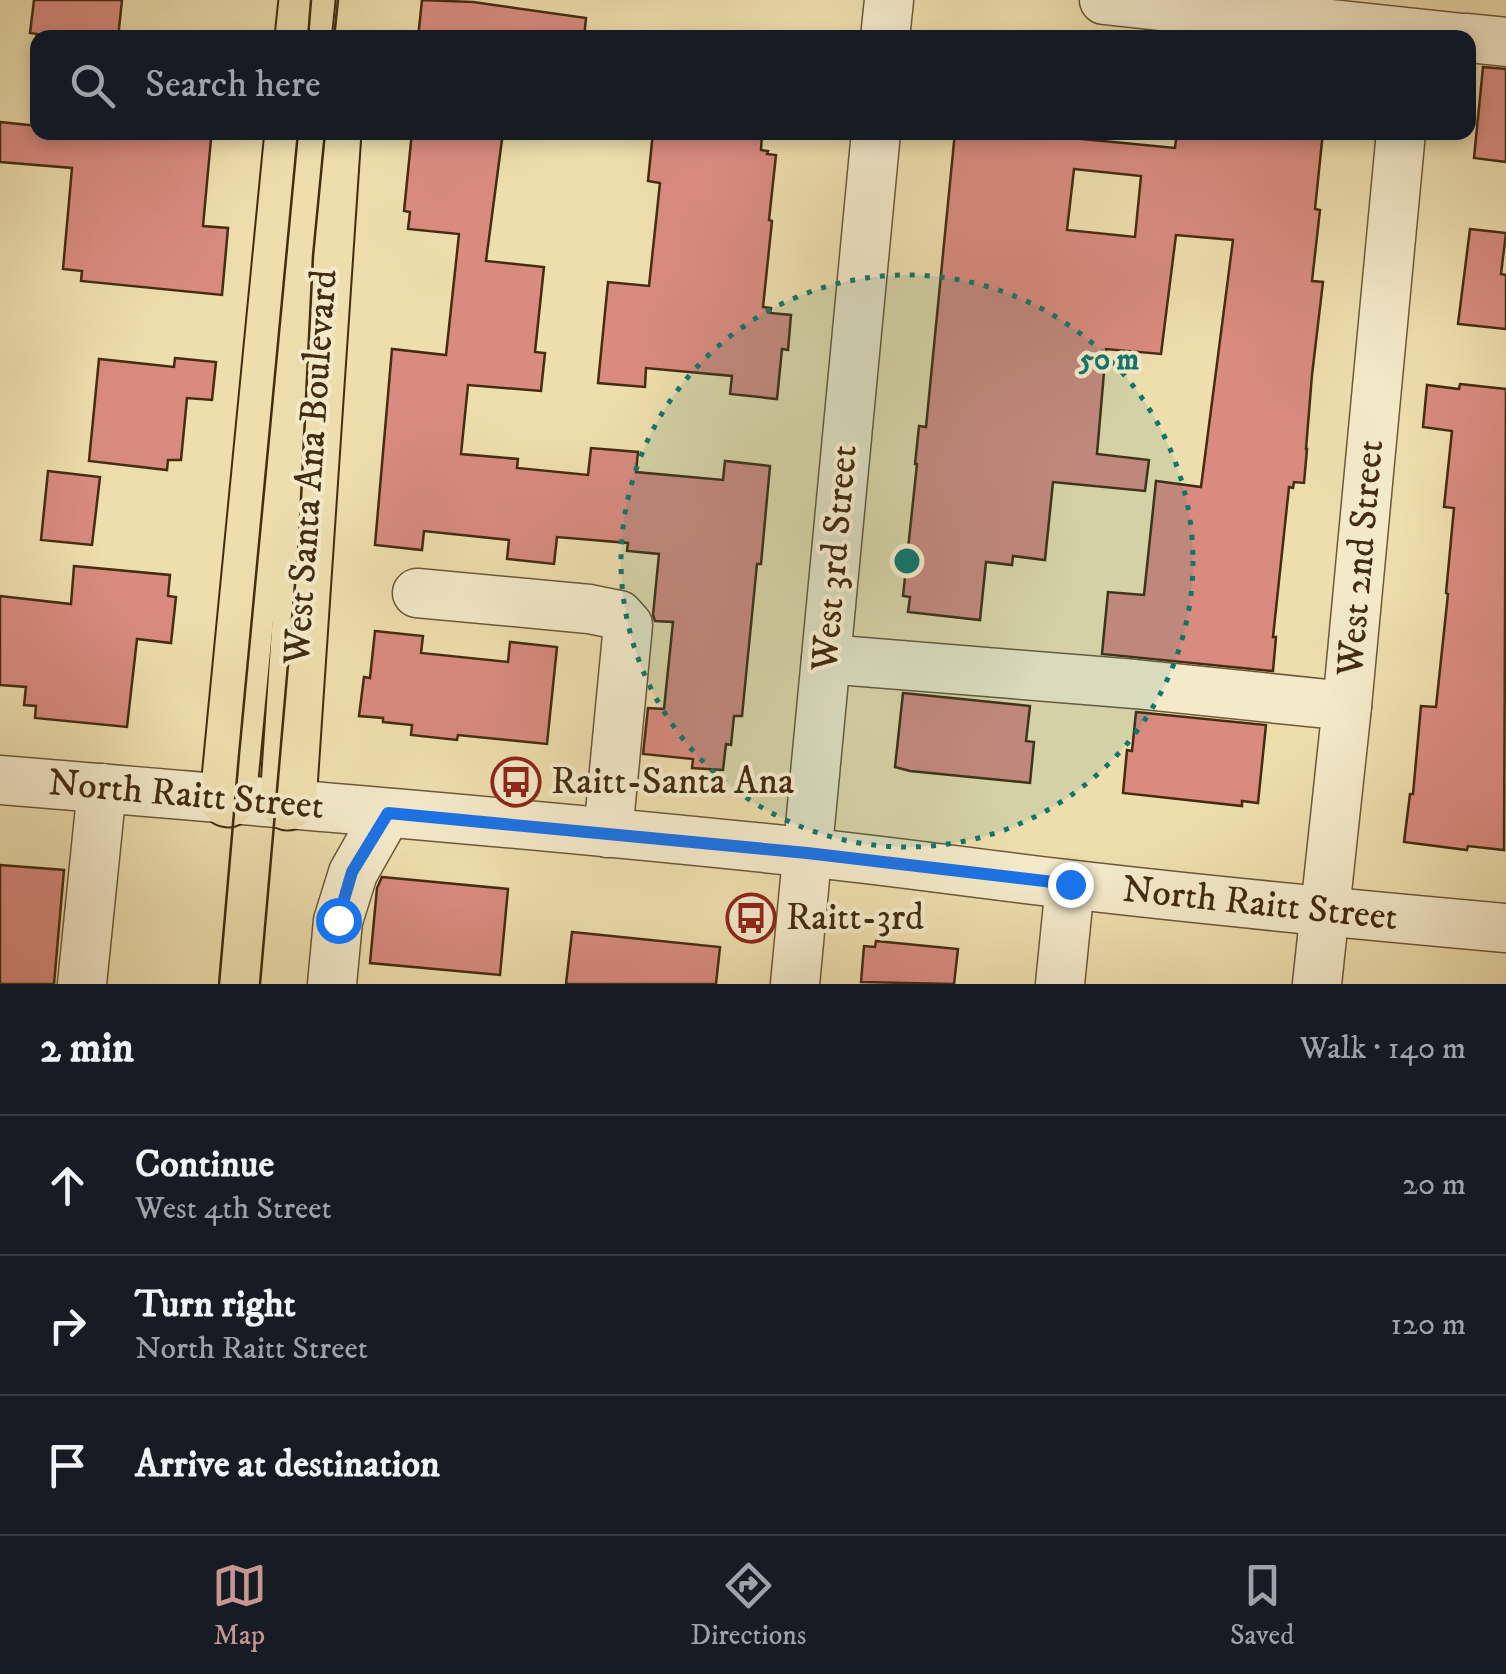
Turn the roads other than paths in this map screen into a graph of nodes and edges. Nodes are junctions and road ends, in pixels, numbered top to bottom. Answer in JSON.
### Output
{"nodes":[{"id":1,"x":307,"y":0,"type":"edge"},
{"id":2,"x":344,"y":0,"type":"edge"},
{"id":3,"x":889,"y":0,"type":"edge"},
{"id":4,"x":1104,"y":0,"type":"edge"},
{"id":5,"x":1411,"y":23,"type":"edge"},
{"id":6,"x":304,"y":30,"type":"edge"},
{"id":7,"x":341,"y":30,"type":"edge"},
{"id":8,"x":886,"y":30,"type":"edge"},
{"id":9,"x":1437,"y":30,"type":"edge"},
{"id":10,"x":1476,"y":39,"type":"edge"},
{"id":11,"x":1506,"y":42,"type":"edge"},
{"id":12,"x":293,"y":140,"type":"edge"},
{"id":13,"x":332,"y":140,"type":"edge"},
{"id":14,"x":875,"y":140,"type":"edge"},
{"id":15,"x":1400,"y":140,"type":"edge"},
{"id":16,"x":417,"y":593,"type":"dead end"},
{"id":17,"x":826,"y":659,"type":"junction"},
{"id":18,"x":1347,"y":706,"type":"junction"},
{"id":19,"x":0,"y":780,"type":"edge"},
{"id":20,"x":102,"y":788,"type":"junction"},
{"id":21,"x":228,"y":799,"type":"junction"},
{"id":22,"x":288,"y":802,"type":"junction"},
{"id":23,"x":388,"y":813,"type":"junction"},
{"id":24,"x":608,"y":833,"type":"junction"},
{"id":25,"x":807,"y":853,"type":"junction"},
{"id":26,"x":1070,"y":884,"type":"junction"},
{"id":27,"x":1323,"y":912,"type":"junction"},
{"id":28,"x":1506,"y":928,"type":"edge"},
{"id":29,"x":82,"y":984,"type":"edge"},
{"id":30,"x":332,"y":984,"type":"edge"},
{"id":31,"x":795,"y":984,"type":"edge"},
{"id":32,"x":1060,"y":984,"type":"edge"},
{"id":33,"x":1317,"y":984,"type":"edge"}],
"edges":[{"from":1,"to":6,"type":"main road"},
{"from":2,"to":7,"type":"main road"},
{"from":3,"to":8,"type":"street"},
{"from":4,"to":5,"type":"street"},
{"from":5,"to":9,"type":"street"},
{"from":10,"to":11,"type":"street"},
{"from":12,"to":21,"type":"main road","name":"West Santa Ana Boulevard"},
{"from":13,"to":22,"type":"main road","name":"West Santa Ana Boulevard"},
{"from":14,"to":17,"type":"street","name":"West 3rd Street"},
{"from":15,"to":18,"type":"street","name":"West 2nd Street"},
{"from":16,"to":24,"type":"street"},
{"from":17,"to":18,"type":"street"},
{"from":17,"to":25,"type":"street","name":"West 3rd Street"},
{"from":18,"to":27,"type":"street","name":"West 2nd Street"},
{"from":19,"to":20,"type":"street","name":"North Raitt Street"},
{"from":20,"to":21,"type":"street","name":"North Raitt Street"},
{"from":20,"to":29,"type":"street"},
{"from":21,"to":22,"type":"street","name":"North Raitt Street"},
{"from":22,"to":23,"type":"street","name":"North Raitt Street"},
{"from":23,"to":24,"type":"street","name":"North Raitt Street"},
{"from":23,"to":30,"type":"street"},
{"from":24,"to":25,"type":"street","name":"North Raitt Street"},
{"from":25,"to":26,"type":"street","name":"North Raitt Street"},
{"from":25,"to":31,"type":"street","name":"West 3rd Street"},
{"from":26,"to":27,"type":"street","name":"North Raitt Street"},
{"from":26,"to":32,"type":"street"},
{"from":27,"to":28,"type":"street","name":"North Raitt Street"},
{"from":27,"to":33,"type":"street","name":"West 2nd Street"}]}
